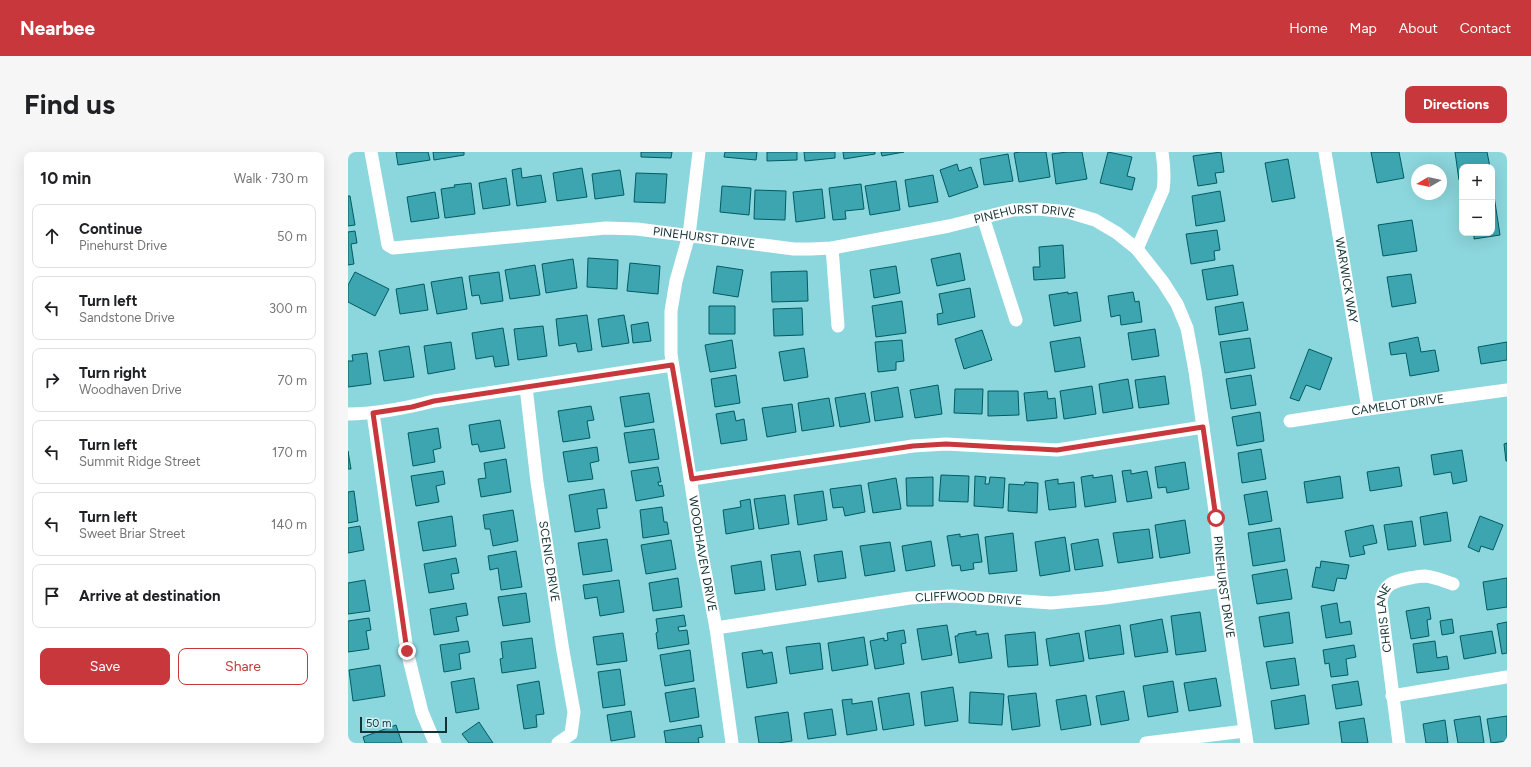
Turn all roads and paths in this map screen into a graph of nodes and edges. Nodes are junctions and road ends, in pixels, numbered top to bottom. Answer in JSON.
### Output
{"nodes":[{"id":1,"x":371,"y":152,"type":"edge"},
{"id":2,"x":699,"y":152,"type":"edge"},
{"id":3,"x":1162,"y":152,"type":"edge"},
{"id":4,"x":1325,"y":152,"type":"edge"},
{"id":5,"x":983,"y":217,"type":"junction"},
{"id":6,"x":689,"y":235,"type":"junction"},
{"id":7,"x":832,"y":248,"type":"junction"},
{"id":8,"x":1137,"y":250,"type":"junction"},
{"id":9,"x":1016,"y":320,"type":"dead end"},
{"id":10,"x":838,"y":326,"type":"dead end"},
{"id":11,"x":672,"y":365,"type":"junction"},
{"id":12,"x":526,"y":387,"type":"junction"},
{"id":13,"x":1507,"y":390,"type":"edge"},
{"id":14,"x":1368,"y":409,"type":"junction"},
{"id":15,"x":373,"y":413,"type":"junction"},
{"id":16,"x":348,"y":414,"type":"edge"},
{"id":17,"x":1290,"y":421,"type":"dead end"},
{"id":18,"x":1203,"y":427,"type":"junction"},
{"id":19,"x":692,"y":479,"type":"junction"},
{"id":20,"x":1222,"y":581,"type":"junction"},
{"id":21,"x":1453,"y":584,"type":"dead end"},
{"id":22,"x":716,"y":628,"type":"junction"},
{"id":23,"x":1507,"y":677,"type":"edge"},
{"id":24,"x":1392,"y":696,"type":"junction"},
{"id":25,"x":1246,"y":737,"type":"edge"},
{"id":26,"x":435,"y":743,"type":"edge"},
{"id":27,"x":558,"y":743,"type":"edge"},
{"id":28,"x":732,"y":743,"type":"edge"},
{"id":29,"x":1146,"y":743,"type":"edge"},
{"id":30,"x":1399,"y":743,"type":"edge"}],
"edges":[{"from":1,"to":6,"type":"street","name":"PINEHURST DRIVE"},
{"from":2,"to":6,"type":"street","name":"WOODHAVEN DRIVE"},
{"from":3,"to":8,"type":"street"},
{"from":4,"to":14,"type":"street","name":"WARWICK WAY"},
{"from":5,"to":7,"type":"street","name":"PINEHURST DRIVE"},
{"from":5,"to":8,"type":"street","name":"PINEHURST DRIVE"},
{"from":5,"to":9,"type":"street"},
{"from":6,"to":7,"type":"street","name":"PINEHURST DRIVE"},
{"from":6,"to":11,"type":"street","name":"WOODHAVEN DRIVE"},
{"from":7,"to":10,"type":"street"},
{"from":8,"to":18,"type":"street","name":"PINEHURST DRIVE"},
{"from":11,"to":12,"type":"street"},
{"from":11,"to":19,"type":"street","name":"WOODHAVEN DRIVE"},
{"from":12,"to":15,"type":"street"},
{"from":12,"to":27,"type":"street","name":"SCENIC DRIVE"},
{"from":13,"to":14,"type":"street","name":"CAMELOT DRIVE"},
{"from":14,"to":17,"type":"street","name":"CAMELOT DRIVE"},
{"from":15,"to":16,"type":"street"},
{"from":15,"to":26,"type":"street"},
{"from":18,"to":19,"type":"street"},
{"from":18,"to":20,"type":"street","name":"PINEHURST DRIVE"},
{"from":19,"to":22,"type":"street","name":"WOODHAVEN DRIVE"},
{"from":20,"to":22,"type":"street","name":"CLIFFWOOD DRIVE"},
{"from":20,"to":25,"type":"street","name":"PINEHURST DRIVE"},
{"from":21,"to":24,"type":"street","name":"CHRIS LANE"},
{"from":22,"to":28,"type":"street","name":"WOODHAVEN DRIVE"},
{"from":23,"to":24,"type":"street"},
{"from":24,"to":30,"type":"street","name":"CHRIS LANE"},
{"from":25,"to":29,"type":"street"}]}
